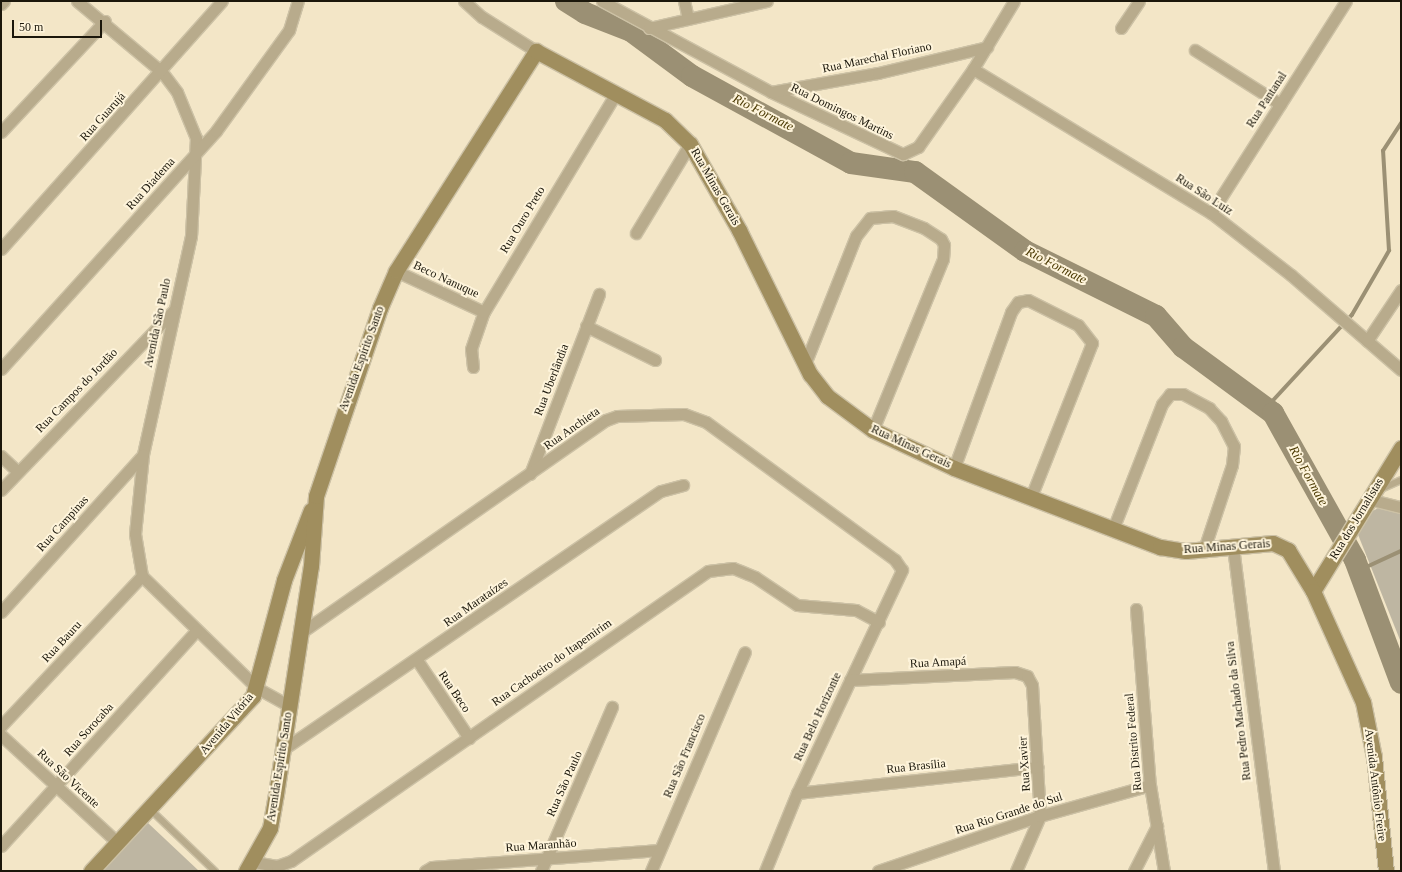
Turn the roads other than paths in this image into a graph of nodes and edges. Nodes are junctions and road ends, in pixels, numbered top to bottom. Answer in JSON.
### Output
{"nodes":[{"id":1,"x":4,"y":1,"type":"edge"},
{"id":2,"x":77,"y":1,"type":"edge"},
{"id":3,"x":222,"y":1,"type":"edge"},
{"id":4,"x":298,"y":1,"type":"edge"},
{"id":5,"x":464,"y":1,"type":"edge"},
{"id":6,"x":602,"y":1,"type":"edge"},
{"id":7,"x":684,"y":1,"type":"edge"},
{"id":8,"x":767,"y":1,"type":"edge"},
{"id":9,"x":1014,"y":1,"type":"edge"},
{"id":10,"x":1139,"y":1,"type":"edge"},
{"id":11,"x":1346,"y":1,"type":"edge"},
{"id":12,"x":1,"y":4,"type":"edge"},
{"id":13,"x":688,"y":19,"type":"junction"},
{"id":14,"x":105,"y":21,"type":"junction"},
{"id":15,"x":649,"y":28,"type":"junction"},
{"id":16,"x":1121,"y":28,"type":"dead end"},
{"id":17,"x":987,"y":47,"type":"junction"},
{"id":18,"x":1195,"y":50,"type":"dead end"},
{"id":19,"x":536,"y":51,"type":"junction"},
{"id":20,"x":973,"y":70,"type":"junction"},
{"id":21,"x":162,"y":72,"type":"junction"},
{"id":22,"x":771,"y":92,"type":"junction"},
{"id":23,"x":616,"y":93,"type":"junction"},
{"id":24,"x":1280,"y":104,"type":"junction"},
{"id":25,"x":1,"y":132,"type":"edge"},
{"id":26,"x":690,"y":144,"type":"junction"},
{"id":27,"x":196,"y":154,"type":"junction"},
{"id":28,"x":1210,"y":213,"type":"junction"},
{"id":29,"x":636,"y":233,"type":"dead end"},
{"id":30,"x":1,"y":249,"type":"edge"},
{"id":31,"x":396,"y":271,"type":"junction"},
{"id":32,"x":1401,"y":290,"type":"edge"},
{"id":33,"x":599,"y":294,"type":"dead end"},
{"id":34,"x":173,"y":311,"type":"junction"},
{"id":35,"x":484,"y":312,"type":"junction"},
{"id":36,"x":586,"y":326,"type":"junction"},
{"id":37,"x":1367,"y":341,"type":"junction"},
{"id":38,"x":655,"y":360,"type":"dead end"},
{"id":39,"x":805,"y":364,"type":"junction"},
{"id":40,"x":473,"y":367,"type":"dead end"},
{"id":41,"x":1,"y":370,"type":"edge"},
{"id":42,"x":1401,"y":370,"type":"edge"},
{"id":43,"x":873,"y":430,"type":"junction"},
{"id":44,"x":1401,"y":448,"type":"edge"},
{"id":45,"x":143,"y":455,"type":"junction"},
{"id":46,"x":1,"y":456,"type":"edge"},
{"id":47,"x":954,"y":468,"type":"junction"},
{"id":48,"x":18,"y":472,"type":"junction"},
{"id":49,"x":530,"y":475,"type":"junction"},
{"id":50,"x":1401,"y":480,"type":"edge"},
{"id":51,"x":683,"y":485,"type":"dead end"},
{"id":52,"x":1,"y":490,"type":"edge"},
{"id":53,"x":316,"y":496,"type":"junction"},
{"id":54,"x":1371,"y":496,"type":"junction"},
{"id":55,"x":1031,"y":497,"type":"junction"},
{"id":56,"x":1401,"y":507,"type":"edge"},
{"id":57,"x":1113,"y":528,"type":"junction"},
{"id":58,"x":1233,"y":547,"type":"junction"},
{"id":59,"x":1204,"y":549,"type":"junction"},
{"id":60,"x":290,"y":563,"type":"junction"},
{"id":61,"x":311,"y":566,"type":"junction"},
{"id":62,"x":142,"y":576,"type":"junction"},
{"id":63,"x":901,"y":577,"type":"joint"},
{"id":64,"x":1313,"y":591,"type":"junction"},
{"id":65,"x":1136,"y":609,"type":"dead end"},
{"id":66,"x":1,"y":612,"type":"edge"},
{"id":67,"x":879,"y":622,"type":"junction"},
{"id":68,"x":196,"y":631,"type":"junction"},
{"id":69,"x":299,"y":634,"type":"junction"},
{"id":70,"x":744,"y":652,"type":"dead end"},
{"id":71,"x":418,"y":660,"type":"junction"},
{"id":72,"x":1027,"y":676,"type":"joint"},
{"id":73,"x":850,"y":680,"type":"junction"},
{"id":74,"x":257,"y":688,"type":"junction"},
{"id":75,"x":290,"y":706,"type":"junction"},
{"id":76,"x":612,"y":707,"type":"dead end"},
{"id":77,"x":1,"y":726,"type":"edge"},
{"id":78,"x":1,"y":735,"type":"edge"},
{"id":79,"x":469,"y":738,"type":"junction"},
{"id":80,"x":285,"y":748,"type":"junction"},
{"id":81,"x":1038,"y":767,"type":"junction"},
{"id":82,"x":1150,"y":785,"type":"junction"},
{"id":83,"x":56,"y":786,"type":"junction"},
{"id":84,"x":797,"y":793,"type":"junction"},
{"id":85,"x":148,"y":808,"type":"junction"},
{"id":86,"x":1040,"y":816,"type":"junction"},
{"id":87,"x":1157,"y":826,"type":"junction"},
{"id":88,"x":117,"y":842,"type":"junction"},
{"id":89,"x":1,"y":846,"type":"edge"},
{"id":90,"x":659,"y":850,"type":"junction"},
{"id":91,"x":546,"y":859,"type":"junction"},
{"id":92,"x":915,"y":859,"type":"junction"},
{"id":93,"x":250,"y":866,"type":"edge"},
{"id":94,"x":91,"y":871,"type":"edge"},
{"id":95,"x":214,"y":871,"type":"edge"},
{"id":96,"x":425,"y":871,"type":"edge"},
{"id":97,"x":541,"y":871,"type":"edge"},
{"id":98,"x":651,"y":871,"type":"edge"},
{"id":99,"x":765,"y":871,"type":"edge"},
{"id":100,"x":878,"y":871,"type":"edge"},
{"id":101,"x":909,"y":871,"type":"edge"},
{"id":102,"x":1016,"y":871,"type":"edge"},
{"id":103,"x":1134,"y":871,"type":"edge"},
{"id":104,"x":1164,"y":871,"type":"edge"},
{"id":105,"x":1274,"y":871,"type":"edge"},
{"id":106,"x":1386,"y":871,"type":"edge"}],
"edges":[{"from":1,"to":12,"type":"street"},
{"from":2,"to":14,"type":"street","name":"Avenida São Paulo"},
{"from":3,"to":21,"type":"street","name":"Rua Guarujá"},
{"from":4,"to":27,"type":"street","name":"Rua Diadema"},
{"from":5,"to":19,"type":"street"},
{"from":6,"to":15,"type":"street","name":"Rua Domingos Martins"},
{"from":7,"to":13,"type":"street"},
{"from":8,"to":13,"type":"street"},
{"from":9,"to":17,"type":"street","name":"Rua Domingos Martins"},
{"from":10,"to":16,"type":"street"},
{"from":11,"to":24,"type":"street","name":"Rua Pantanal"},
{"from":13,"to":15,"type":"street"},
{"from":14,"to":21,"type":"street","name":"Avenida São Paulo"},
{"from":14,"to":25,"type":"street"},
{"from":15,"to":22,"type":"street","name":"Rua Domingos Martins"},
{"from":17,"to":20,"type":"street","name":"Rua Domingos Martins"},
{"from":17,"to":22,"type":"street","name":"Rua Marechal Floriano"},
{"from":18,"to":24,"type":"street"},
{"from":19,"to":23,"type":"street","name":"Rua Minas Gerais"},
{"from":19,"to":31,"type":"street","name":"Avenida Espírito Santo"},
{"from":20,"to":22,"type":"street","name":"Rua Domingos Martins"},
{"from":20,"to":28,"type":"street","name":"Rua São Luiz"},
{"from":21,"to":27,"type":"street","name":"Avenida São Paulo"},
{"from":21,"to":30,"type":"street","name":"Rua Guarujá"},
{"from":23,"to":26,"type":"street","name":"Rua Minas Gerais"},
{"from":23,"to":35,"type":"street","name":"Rua Ouro Preto"},
{"from":24,"to":28,"type":"street","name":"Rua Pantanal"},
{"from":26,"to":29,"type":"street"},
{"from":26,"to":39,"type":"street","name":"Rua Minas Gerais"},
{"from":27,"to":34,"type":"street","name":"Avenida São Paulo"},
{"from":27,"to":41,"type":"street","name":"Rua Diadema"},
{"from":28,"to":37,"type":"street","name":"Rua São Luiz"},
{"from":31,"to":35,"type":"street","name":"Beco Nanuque"},
{"from":31,"to":53,"type":"street","name":"Avenida Espírito Santo"},
{"from":32,"to":37,"type":"street"},
{"from":33,"to":36,"type":"street","name":"Rua Uberlândia"},
{"from":34,"to":45,"type":"street","name":"Avenida São Paulo"},
{"from":34,"to":48,"type":"street","name":"Rua Campos do Jordão"},
{"from":35,"to":40,"type":"street","name":"Rua Ouro Preto"},
{"from":36,"to":38,"type":"street"},
{"from":36,"to":49,"type":"street","name":"Rua Uberlândia"},
{"from":37,"to":42,"type":"street","name":"Rua São Luiz"},
{"from":39,"to":43,"type":"street","name":"Rua Minas Gerais"},
{"from":39,"to":43,"type":"street"},
{"from":43,"to":47,"type":"street","name":"Rua Minas Gerais"},
{"from":44,"to":54,"type":"street","name":"Rua dos Jornalistas"},
{"from":45,"to":62,"type":"street","name":"Avenida São Paulo"},
{"from":45,"to":66,"type":"street","name":"Rua Campinas"},
{"from":46,"to":48,"type":"street"},
{"from":47,"to":55,"type":"street","name":"Rua Minas Gerais"},
{"from":47,"to":55,"type":"street"},
{"from":48,"to":52,"type":"street","name":"Rua Campos do Jordão"},
{"from":49,"to":63,"type":"street","name":"Rua Anchieta"},
{"from":49,"to":69,"type":"street","name":"Rua Anchieta"},
{"from":50,"to":54,"type":"lane"},
{"from":51,"to":71,"type":"street","name":"Rua Marataízes"},
{"from":53,"to":60,"type":"street","name":"Avenida Vitória"},
{"from":53,"to":61,"type":"street","name":"Avenida Espírito Santo"},
{"from":54,"to":56,"type":"street"},
{"from":54,"to":64,"type":"street","name":"Rua dos Jornalistas"},
{"from":55,"to":57,"type":"street","name":"Rua Minas Gerais"},
{"from":57,"to":59,"type":"street","name":"Rua Minas Gerais"},
{"from":57,"to":59,"type":"street"},
{"from":58,"to":59,"type":"street","name":"Rua Minas Gerais"},
{"from":58,"to":64,"type":"street","name":"Rua Minas Gerais"},
{"from":58,"to":105,"type":"street","name":"Rua Pedro Machado da Silva"},
{"from":60,"to":61,"type":"street"},
{"from":60,"to":74,"type":"street","name":"Avenida Vitória"},
{"from":61,"to":69,"type":"street","name":"Avenida Espírito Santo"},
{"from":62,"to":68,"type":"street"},
{"from":62,"to":77,"type":"street","name":"Rua Bauru"},
{"from":63,"to":67,"type":"street","name":"Rua Belo Horizonte"},
{"from":64,"to":106,"type":"street","name":"Avenida Antônio Freire"},
{"from":65,"to":82,"type":"street","name":"Rua Distrito Federal"},
{"from":67,"to":73,"type":"street","name":"Rua Belo Horizonte"},
{"from":67,"to":79,"type":"street","name":"Rua Cachoeiro do Itapemirim"},
{"from":68,"to":74,"type":"street","name":"Avenida Espírito Santo"},
{"from":68,"to":83,"type":"street","name":"Rua Sorocaba"},
{"from":69,"to":75,"type":"street","name":"Avenida Espírito Santo"},
{"from":70,"to":90,"type":"street","name":"Rua São Francisco"},
{"from":71,"to":79,"type":"street","name":"Rua Beco"},
{"from":71,"to":80,"type":"street","name":"Rua Marataízes"},
{"from":72,"to":73,"type":"street","name":"Rua Amapá"},
{"from":72,"to":81,"type":"street","name":"Rua Xavier"},
{"from":73,"to":84,"type":"street","name":"Rua Belo Horizonte"},
{"from":74,"to":75,"type":"street","name":"Avenida Espírito Santo"},
{"from":74,"to":85,"type":"street","name":"Avenida Vitória"},
{"from":75,"to":80,"type":"street","name":"Avenida Espírito Santo"},
{"from":76,"to":91,"type":"street","name":"Rua São Paulo"},
{"from":78,"to":83,"type":"street","name":"Rua São Vicente"},
{"from":79,"to":93,"type":"street","name":"Rua Cachoeiro do Itapemirim"},
{"from":80,"to":93,"type":"street","name":"Avenida Espírito Santo"},
{"from":81,"to":84,"type":"street","name":"Rua Brasília"},
{"from":81,"to":86,"type":"street","name":"Rua Xavier"},
{"from":82,"to":86,"type":"street","name":"Rua Rio Grande do Sul"},
{"from":82,"to":87,"type":"street","name":"Rua Distrito Federal"},
{"from":83,"to":88,"type":"street","name":"Rua São Vicente"},
{"from":83,"to":89,"type":"street","name":"Rua Sorocaba"},
{"from":84,"to":99,"type":"street","name":"Rua Belo Horizonte"},
{"from":85,"to":88,"type":"street","name":"Avenida Vitória"},
{"from":85,"to":95,"type":"lane"},
{"from":86,"to":92,"type":"street","name":"Rua Rio Grande do Sul"},
{"from":86,"to":102,"type":"street","name":"Rua Xavier"},
{"from":87,"to":103,"type":"street"},
{"from":87,"to":104,"type":"street","name":"Rua Distrito Federal"},
{"from":88,"to":94,"type":"street","name":"Avenida Vitória"},
{"from":90,"to":91,"type":"street","name":"Rua Maranhão"},
{"from":90,"to":98,"type":"street","name":"Rua São Francisco"},
{"from":91,"to":96,"type":"street","name":"Rua Maranhão"},
{"from":91,"to":97,"type":"street","name":"Rua São Paulo"},
{"from":92,"to":100,"type":"street","name":"Rua Rio Grande do Sul"},
{"from":92,"to":101,"type":"street"}]}
